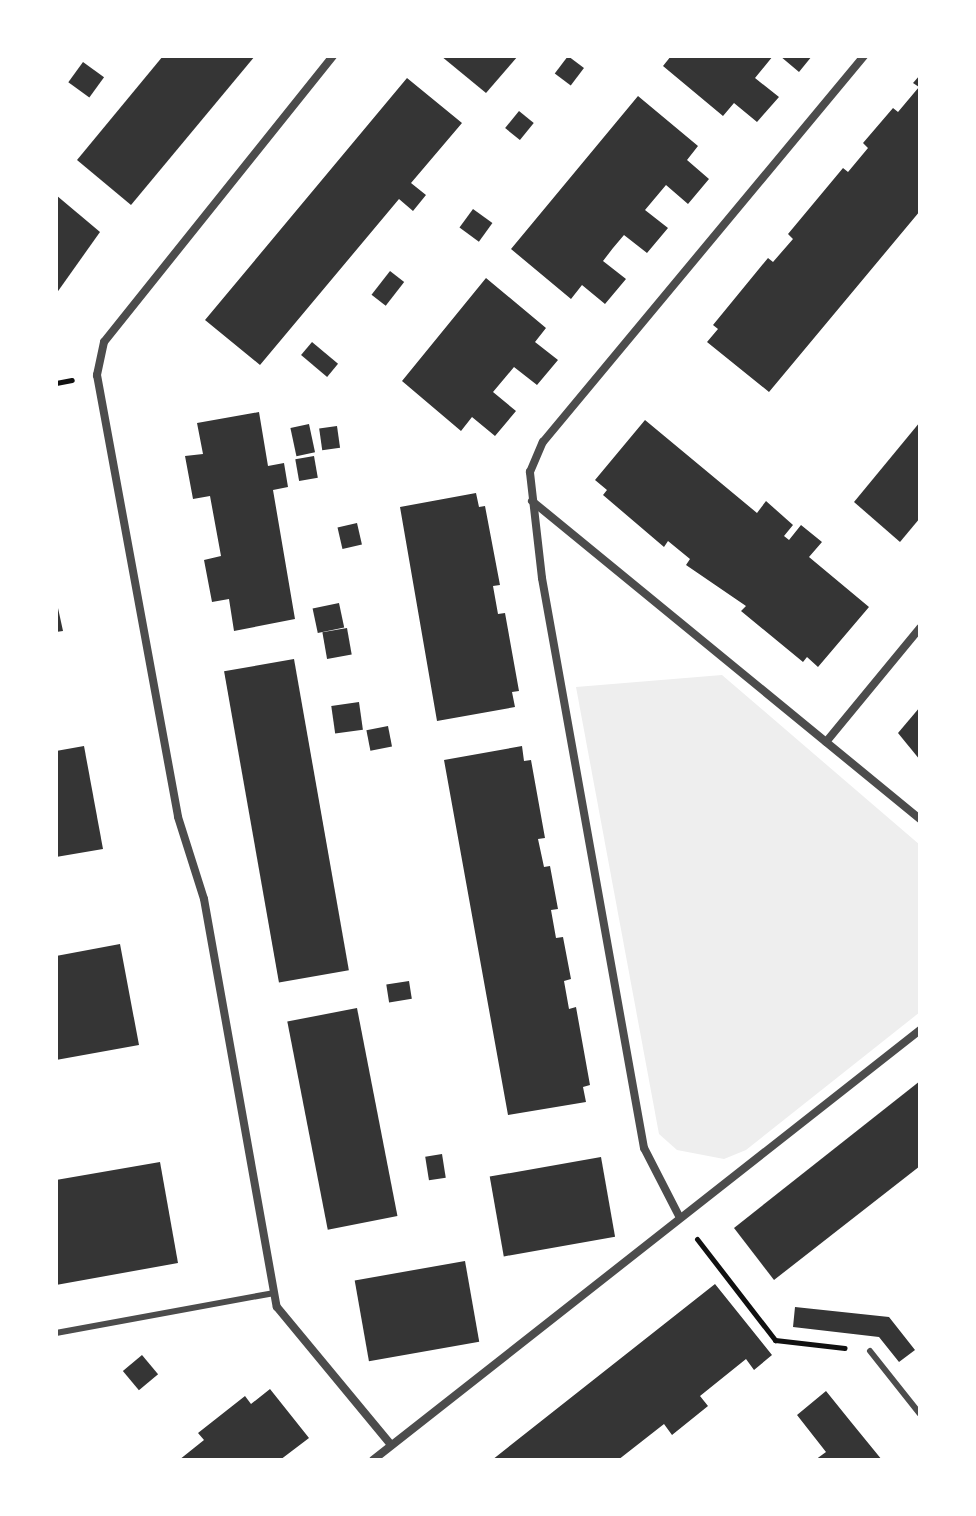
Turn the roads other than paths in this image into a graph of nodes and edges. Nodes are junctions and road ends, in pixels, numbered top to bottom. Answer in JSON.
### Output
{"nodes":[{"id":1,"x":333,"y":56,"type":"edge"},
{"id":2,"x":864,"y":56,"type":"edge"},
{"id":3,"x":532,"y":501,"type":"junction"},
{"id":4,"x":920,"y":628,"type":"edge"},
{"id":5,"x":826,"y":742,"type":"junction"},
{"id":6,"x":920,"y":819,"type":"edge"},
{"id":7,"x":920,"y":1030,"type":"edge"},
{"id":8,"x":679,"y":1216,"type":"junction"},
{"id":9,"x":274,"y":1293,"type":"junction"},
{"id":10,"x":56,"y":1333,"type":"edge"},
{"id":11,"x":870,"y":1351,"type":"road end"},
{"id":12,"x":920,"y":1414,"type":"edge"},
{"id":13,"x":391,"y":1445,"type":"junction"},
{"id":14,"x":373,"y":1460,"type":"edge"}],
"edges":[{"from":1,"to":9,"type":"street"},
{"from":2,"to":3,"type":"street"},
{"from":3,"to":5,"type":"street"},
{"from":3,"to":8,"type":"street"},
{"from":4,"to":5,"type":"street"},
{"from":5,"to":6,"type":"street"},
{"from":7,"to":8,"type":"street"},
{"from":8,"to":13,"type":"street"},
{"from":9,"to":10,"type":"lane"},
{"from":9,"to":13,"type":"street"},
{"from":11,"to":12,"type":"lane"},
{"from":13,"to":14,"type":"street"}]}
